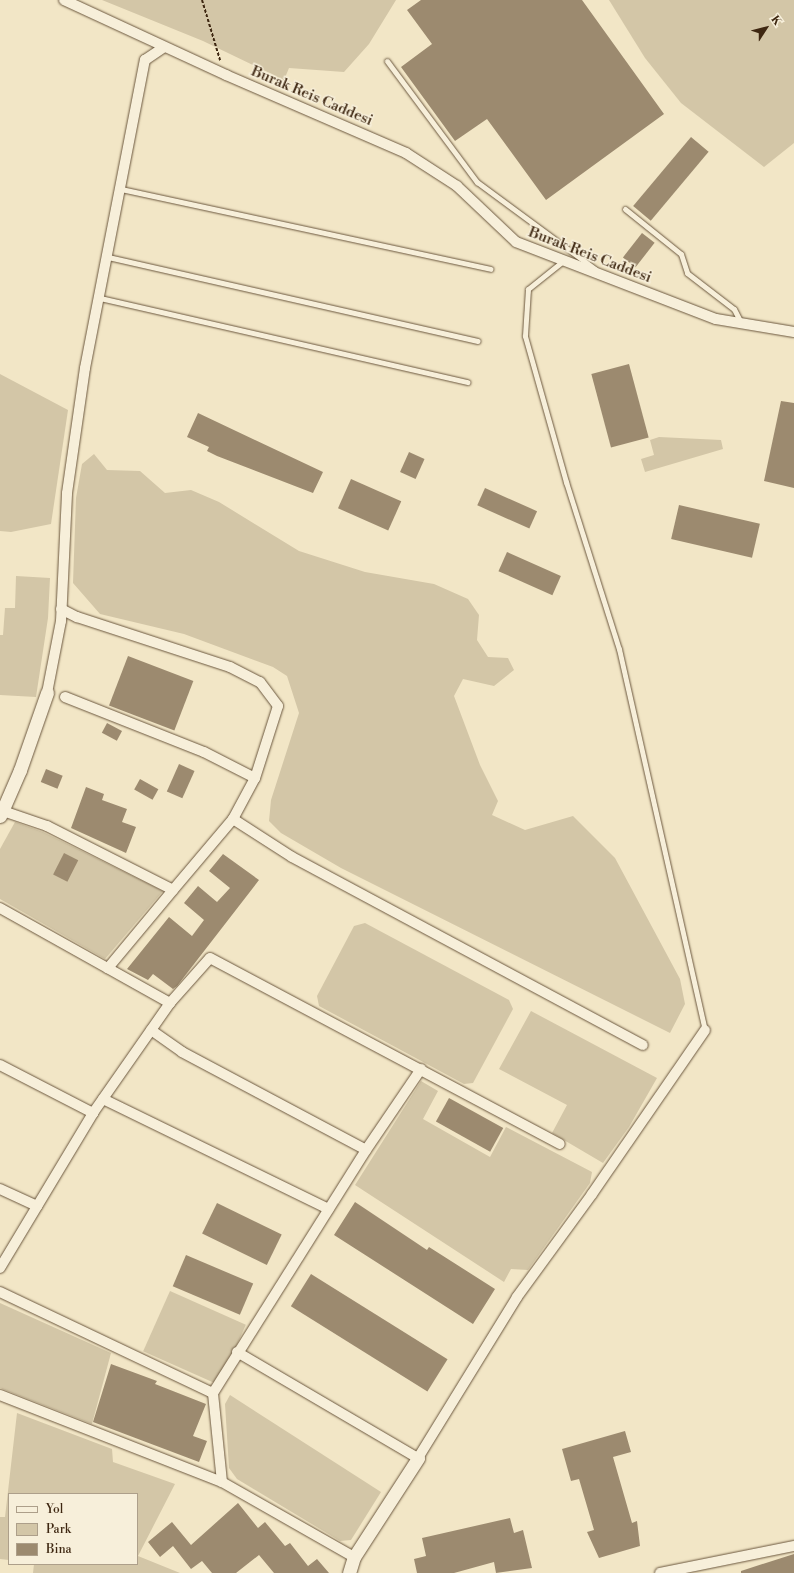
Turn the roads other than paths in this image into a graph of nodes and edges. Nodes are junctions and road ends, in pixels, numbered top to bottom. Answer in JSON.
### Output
{"nodes":[{"id":1,"x":64,"y":0,"type":"edge"},
{"id":2,"x":164,"y":47,"type":"junction"},
{"id":3,"x":387,"y":61,"type":"dead end"},
{"id":4,"x":121,"y":189,"type":"junction"},
{"id":5,"x":625,"y":209,"type":"dead end"},
{"id":6,"x":108,"y":257,"type":"junction"},
{"id":7,"x":563,"y":261,"type":"junction"},
{"id":8,"x":490,"y":269,"type":"dead end"},
{"id":9,"x":608,"y":279,"type":"junction"},
{"id":10,"x":100,"y":298,"type":"junction"},
{"id":11,"x":741,"y":322,"type":"junction"},
{"id":12,"x":794,"y":332,"type":"edge"},
{"id":13,"x":478,"y":341,"type":"dead end"},
{"id":14,"x":468,"y":382,"type":"dead end"},
{"id":15,"x":61,"y":608,"type":"junction"},
{"id":16,"x":47,"y":693,"type":"joint"},
{"id":17,"x":65,"y":697,"type":"dead end"},
{"id":18,"x":255,"y":778,"type":"junction"},
{"id":19,"x":1,"y":812,"type":"edge"},
{"id":20,"x":233,"y":819,"type":"junction"},
{"id":21,"x":173,"y":890,"type":"junction"},
{"id":22,"x":0,"y":908,"type":"edge"},
{"id":23,"x":108,"y":968,"type":"junction"},
{"id":24,"x":170,"y":1003,"type":"junction"},
{"id":25,"x":151,"y":1030,"type":"junction"},
{"id":26,"x":705,"y":1030,"type":"joint"},
{"id":27,"x":643,"y":1045,"type":"dead end"},
{"id":28,"x":0,"y":1065,"type":"edge"},
{"id":29,"x":421,"y":1070,"type":"junction"},
{"id":30,"x":103,"y":1099,"type":"junction"},
{"id":31,"x":93,"y":1113,"type":"junction"},
{"id":32,"x":560,"y":1144,"type":"dead end"},
{"id":33,"x":366,"y":1150,"type":"junction"},
{"id":34,"x":0,"y":1189,"type":"edge"},
{"id":35,"x":37,"y":1206,"type":"junction"},
{"id":36,"x":329,"y":1210,"type":"junction"},
{"id":37,"x":0,"y":1268,"type":"edge"},
{"id":38,"x":0,"y":1292,"type":"edge"},
{"id":39,"x":237,"y":1352,"type":"junction"},
{"id":40,"x":213,"y":1393,"type":"junction"},
{"id":41,"x":0,"y":1395,"type":"edge"},
{"id":42,"x":418,"y":1458,"type":"junction"},
{"id":43,"x":222,"y":1482,"type":"junction"},
{"id":44,"x":794,"y":1546,"type":"edge"},
{"id":45,"x":351,"y":1568,"type":"edge"},
{"id":46,"x":660,"y":1573,"type":"edge"}],
"edges":[{"from":1,"to":2,"type":"street","name":"Burak Reis Caddesi"},
{"from":2,"to":4,"type":"street"},
{"from":2,"to":7,"type":"street","name":"Burak Reis Caddesi"},
{"from":3,"to":9,"type":"lane"},
{"from":4,"to":6,"type":"street"},
{"from":4,"to":8,"type":"lane"},
{"from":5,"to":11,"type":"lane"},
{"from":6,"to":10,"type":"street"},
{"from":6,"to":13,"type":"lane"},
{"from":7,"to":9,"type":"street","name":"Burak Reis Caddesi"},
{"from":7,"to":26,"type":"lane"},
{"from":9,"to":11,"type":"street","name":"Burak Reis Caddesi"},
{"from":10,"to":14,"type":"lane"},
{"from":10,"to":15,"type":"street"},
{"from":11,"to":12,"type":"street","name":"Burak Reis Caddesi"},
{"from":15,"to":16,"type":"street"},
{"from":15,"to":18,"type":"street"},
{"from":16,"to":19,"type":"street"},
{"from":17,"to":18,"type":"street"},
{"from":18,"to":20,"type":"street"},
{"from":19,"to":21,"type":"street"},
{"from":20,"to":21,"type":"street"},
{"from":20,"to":27,"type":"street"},
{"from":21,"to":23,"type":"street"},
{"from":22,"to":23,"type":"street"},
{"from":23,"to":24,"type":"street"},
{"from":24,"to":25,"type":"street"},
{"from":24,"to":29,"type":"street"},
{"from":25,"to":30,"type":"street"},
{"from":25,"to":33,"type":"street"},
{"from":26,"to":42,"type":"street"},
{"from":28,"to":31,"type":"street"},
{"from":29,"to":32,"type":"street"},
{"from":29,"to":33,"type":"street"},
{"from":30,"to":31,"type":"street"},
{"from":30,"to":36,"type":"street"},
{"from":31,"to":35,"type":"street"},
{"from":33,"to":36,"type":"street"},
{"from":34,"to":35,"type":"street"},
{"from":35,"to":37,"type":"street"},
{"from":36,"to":39,"type":"street"},
{"from":38,"to":40,"type":"street"},
{"from":39,"to":40,"type":"street"},
{"from":39,"to":42,"type":"street"},
{"from":40,"to":43,"type":"street"},
{"from":41,"to":43,"type":"street"},
{"from":42,"to":45,"type":"street"},
{"from":43,"to":45,"type":"street"},
{"from":44,"to":46,"type":"street"}]}
